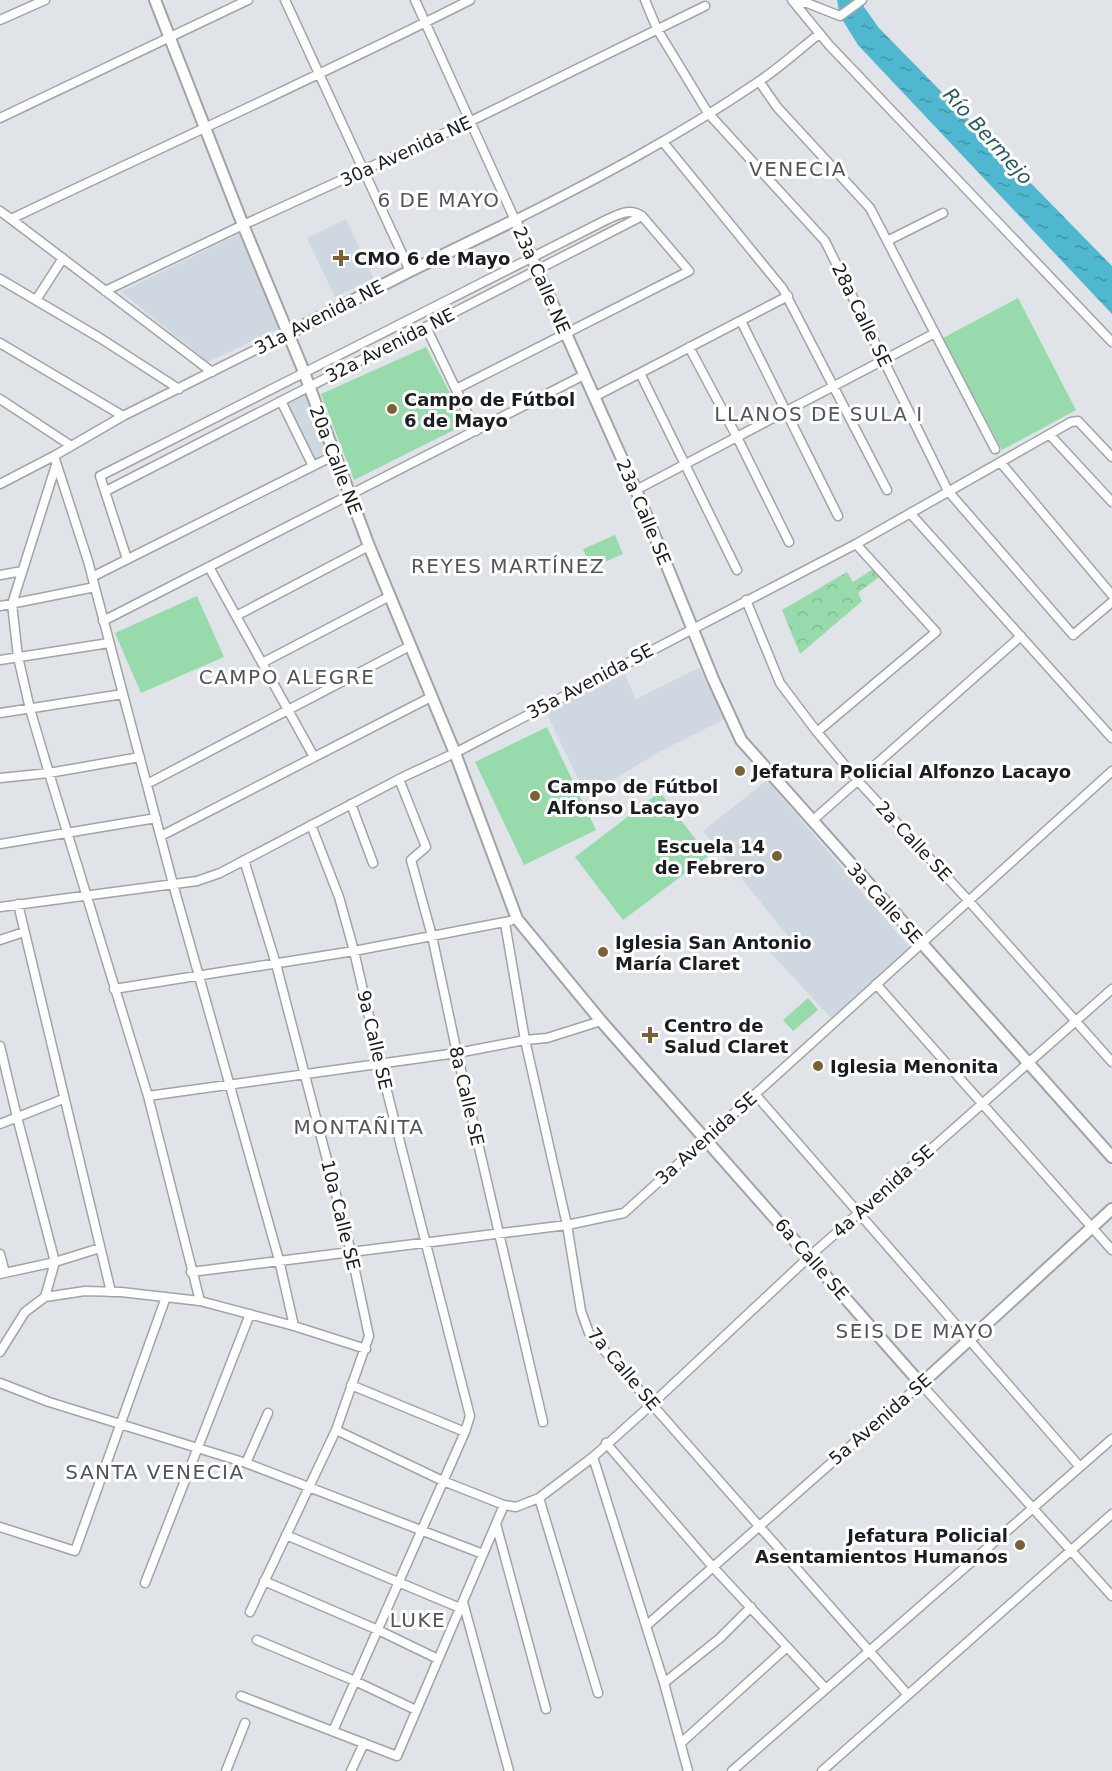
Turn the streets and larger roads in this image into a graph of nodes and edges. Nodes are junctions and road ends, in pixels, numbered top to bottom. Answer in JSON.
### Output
{"nodes":[{"id":1,"x":45,"y":0,"type":"edge"},
{"id":2,"x":155,"y":0,"type":"edge"},
{"id":3,"x":248,"y":0,"type":"edge"},
{"id":4,"x":285,"y":0,"type":"edge"},
{"id":5,"x":416,"y":0,"type":"edge"},
{"id":6,"x":470,"y":0,"type":"edge"},
{"id":7,"x":645,"y":0,"type":"edge"},
{"id":8,"x":862,"y":0,"type":"edge"},
{"id":9,"x":794,"y":2,"type":"edge"},
{"id":10,"x":705,"y":6,"type":"dead end"},
{"id":11,"x":0,"y":20,"type":"edge"},
{"id":12,"x":426,"y":22,"type":"junction"},
{"id":13,"x":657,"y":29,"type":"junction"},
{"id":14,"x":819,"y":34,"type":"junction"},
{"id":15,"x":170,"y":38,"type":"junction"},
{"id":16,"x":319,"y":75,"type":"junction"},
{"id":17,"x":759,"y":81,"type":"junction"},
{"id":18,"x":708,"y":113,"type":"junction"},
{"id":19,"x":0,"y":118,"type":"edge"},
{"id":20,"x":471,"y":121,"type":"junction"},
{"id":21,"x":204,"y":127,"type":"junction"},
{"id":22,"x":663,"y":142,"type":"junction"},
{"id":23,"x":364,"y":171,"type":"junction"},
{"id":24,"x":0,"y":211,"type":"edge"},
{"id":25,"x":943,"y":213,"type":"dead end"},
{"id":26,"x":642,"y":216,"type":"junction"},
{"id":27,"x":11,"y":219,"type":"junction"},
{"id":28,"x":515,"y":220,"type":"junction"},
{"id":29,"x":243,"y":225,"type":"junction"},
{"id":30,"x":888,"y":241,"type":"junction"},
{"id":31,"x":63,"y":258,"type":"junction"},
{"id":32,"x":537,"y":270,"type":"junction"},
{"id":33,"x":410,"y":271,"type":"junction"},
{"id":34,"x":0,"y":279,"type":"edge"},
{"id":35,"x":105,"y":291,"type":"junction"},
{"id":36,"x":788,"y":296,"type":"junction"},
{"id":37,"x":36,"y":300,"type":"junction"},
{"id":38,"x":741,"y":321,"type":"junction"},
{"id":39,"x":426,"y":327,"type":"junction"},
{"id":40,"x":935,"y":333,"type":"junction"},
{"id":41,"x":287,"y":334,"type":"junction"},
{"id":42,"x":566,"y":334,"type":"junction"},
{"id":43,"x":1112,"y":342,"type":"edge"},
{"id":44,"x":0,"y":343,"type":"edge"},
{"id":45,"x":689,"y":347,"type":"junction"},
{"id":46,"x":884,"y":359,"type":"junction"},
{"id":47,"x":212,"y":372,"type":"junction"},
{"id":48,"x":303,"y":372,"type":"junction"},
{"id":49,"x":640,"y":373,"type":"junction"},
{"id":50,"x":584,"y":375,"type":"junction"},
{"id":51,"x":834,"y":386,"type":"junction"},
{"id":52,"x":309,"y":387,"type":"junction"},
{"id":53,"x":179,"y":389,"type":"junction"},
{"id":54,"x":456,"y":390,"type":"junction"},
{"id":55,"x":594,"y":397,"type":"junction"},
{"id":56,"x":0,"y":399,"type":"edge"},
{"id":57,"x":281,"y":401,"type":"junction"},
{"id":58,"x":786,"y":411,"type":"junction"},
{"id":59,"x":123,"y":416,"type":"junction"},
{"id":60,"x":476,"y":431,"type":"junction"},
{"id":61,"x":1050,"y":435,"type":"junction"},
{"id":62,"x":737,"y":436,"type":"junction"},
{"id":63,"x":69,"y":445,"type":"junction"},
{"id":64,"x":995,"y":449,"type":"dead end"},
{"id":65,"x":335,"y":455,"type":"junction"},
{"id":66,"x":1112,"y":457,"type":"edge"},
{"id":67,"x":55,"y":460,"type":"junction"},
{"id":68,"x":1001,"y":463,"type":"junction"},
{"id":69,"x":684,"y":464,"type":"junction"},
{"id":70,"x":313,"y":466,"type":"junction"},
{"id":71,"x":0,"y":484,"type":"edge"},
{"id":72,"x":636,"y":490,"type":"junction"},
{"id":73,"x":887,"y":490,"type":"dead end"},
{"id":74,"x":106,"y":491,"type":"junction"},
{"id":75,"x":948,"y":491,"type":"junction"},
{"id":76,"x":349,"y":495,"type":"junction"},
{"id":77,"x":1112,"y":502,"type":"edge"},
{"id":78,"x":910,"y":513,"type":"junction"},
{"id":79,"x":838,"y":516,"type":"dead end"},
{"id":80,"x":789,"y":542,"type":"dead end"},
{"id":81,"x":855,"y":544,"type":"junction"},
{"id":82,"x":369,"y":546,"type":"junction"},
{"id":83,"x":127,"y":559,"type":"junction"},
{"id":84,"x":209,"y":567,"type":"junction"},
{"id":85,"x":737,"y":570,"type":"dead end"},
{"id":86,"x":22,"y":571,"type":"junction"},
{"id":87,"x":0,"y":575,"type":"edge"},
{"id":88,"x":92,"y":577,"type":"junction"},
{"id":89,"x":94,"y":587,"type":"junction"},
{"id":90,"x":1112,"y":595,"type":"edge"},
{"id":91,"x":390,"y":597,"type":"junction"},
{"id":92,"x":746,"y":600,"type":"junction"},
{"id":93,"x":1112,"y":602,"type":"edge"},
{"id":94,"x":12,"y":604,"type":"junction"},
{"id":95,"x":0,"y":606,"type":"edge"},
{"id":96,"x":236,"y":616,"type":"junction"},
{"id":97,"x":104,"y":621,"type":"junction"},
{"id":98,"x":692,"y":627,"type":"junction"},
{"id":99,"x":1021,"y":636,"type":"junction"},
{"id":100,"x":109,"y":643,"type":"junction"},
{"id":101,"x":410,"y":646,"type":"junction"},
{"id":102,"x":18,"y":657,"type":"junction"},
{"id":103,"x":0,"y":660,"type":"edge"},
{"id":104,"x":262,"y":663,"type":"junction"},
{"id":105,"x":123,"y":694,"type":"junction"},
{"id":106,"x":431,"y":698,"type":"junction"},
{"id":107,"x":30,"y":709,"type":"junction"},
{"id":108,"x":287,"y":709,"type":"junction"},
{"id":109,"x":0,"y":713,"type":"edge"},
{"id":110,"x":818,"y":732,"type":"junction"},
{"id":111,"x":1112,"y":738,"type":"edge"},
{"id":112,"x":455,"y":753,"type":"junction"},
{"id":113,"x":140,"y":757,"type":"junction"},
{"id":114,"x":314,"y":757,"type":"junction"},
{"id":115,"x":1112,"y":771,"type":"edge"},
{"id":116,"x":48,"y":773,"type":"junction"},
{"id":117,"x":0,"y":778,"type":"edge"},
{"id":118,"x":399,"y":779,"type":"junction"},
{"id":119,"x":858,"y":781,"type":"junction"},
{"id":120,"x":147,"y":784,"type":"junction"},
{"id":121,"x":351,"y":804,"type":"junction"},
{"id":122,"x":156,"y":818,"type":"junction"},
{"id":123,"x":812,"y":821,"type":"junction"},
{"id":124,"x":311,"y":825,"type":"junction"},
{"id":125,"x":67,"y":834,"type":"junction"},
{"id":126,"x":161,"y":836,"type":"junction"},
{"id":127,"x":0,"y":844,"type":"edge"},
{"id":128,"x":244,"y":860,"type":"junction"},
{"id":129,"x":373,"y":863,"type":"dead end"},
{"id":130,"x":173,"y":884,"type":"junction"},
{"id":131,"x":85,"y":897,"type":"junction"},
{"id":132,"x":969,"y":900,"type":"junction"},
{"id":133,"x":18,"y":904,"type":"junction"},
{"id":134,"x":0,"y":907,"type":"edge"},
{"id":135,"x":517,"y":919,"type":"junction"},
{"id":136,"x":505,"y":923,"type":"junction"},
{"id":137,"x":24,"y":932,"type":"junction"},
{"id":138,"x":432,"y":936,"type":"junction"},
{"id":139,"x":0,"y":940,"type":"edge"},
{"id":140,"x":921,"y":943,"type":"junction"},
{"id":141,"x":354,"y":951,"type":"junction"},
{"id":142,"x":276,"y":964,"type":"junction"},
{"id":143,"x":199,"y":976,"type":"junction"},
{"id":144,"x":876,"y":984,"type":"junction"},
{"id":145,"x":1112,"y":988,"type":"edge"},
{"id":146,"x":114,"y":989,"type":"junction"},
{"id":147,"x":601,"y":1021,"type":"junction"},
{"id":148,"x":1076,"y":1021,"type":"junction"},
{"id":149,"x":525,"y":1040,"type":"junction"},
{"id":150,"x":0,"y":1046,"type":"edge"},
{"id":151,"x":456,"y":1053,"type":"junction"},
{"id":152,"x":1029,"y":1062,"type":"junction"},
{"id":153,"x":1112,"y":1062,"type":"edge"},
{"id":154,"x":380,"y":1064,"type":"junction"},
{"id":155,"x":304,"y":1075,"type":"junction"},
{"id":156,"x":231,"y":1086,"type":"junction"},
{"id":157,"x":755,"y":1094,"type":"junction"},
{"id":158,"x":148,"y":1096,"type":"junction"},
{"id":159,"x":63,"y":1099,"type":"junction"},
{"id":160,"x":982,"y":1104,"type":"junction"},
{"id":161,"x":17,"y":1117,"type":"junction"},
{"id":162,"x":0,"y":1124,"type":"edge"},
{"id":163,"x":705,"y":1139,"type":"junction"},
{"id":164,"x":1112,"y":1157,"type":"edge"},
{"id":165,"x":1112,"y":1209,"type":"edge"},
{"id":166,"x":858,"y":1214,"type":"junction"},
{"id":167,"x":567,"y":1225,"type":"junction"},
{"id":168,"x":1092,"y":1227,"type":"junction"},
{"id":169,"x":500,"y":1233,"type":"junction"},
{"id":170,"x":426,"y":1241,"type":"junction"},
{"id":171,"x":100,"y":1248,"type":"junction"},
{"id":172,"x":1112,"y":1250,"type":"edge"},
{"id":173,"x":351,"y":1252,"type":"junction"},
{"id":174,"x":0,"y":1254,"type":"edge"},
{"id":175,"x":810,"y":1256,"type":"junction"},
{"id":176,"x":279,"y":1260,"type":"junction"},
{"id":177,"x":55,"y":1262,"type":"junction"},
{"id":178,"x":192,"y":1272,"type":"junction"},
{"id":179,"x":2,"y":1273,"type":"edge"},
{"id":180,"x":111,"y":1292,"type":"junction"},
{"id":181,"x":45,"y":1297,"type":"junction"},
{"id":182,"x":166,"y":1298,"type":"junction"},
{"id":183,"x":200,"y":1301,"type":"junction"},
{"id":184,"x":249,"y":1314,"type":"junction"},
{"id":185,"x":294,"y":1326,"type":"junction"},
{"id":186,"x":970,"y":1340,"type":"junction"},
{"id":187,"x":366,"y":1349,"type":"junction"},
{"id":188,"x":0,"y":1352,"type":"edge"},
{"id":189,"x":0,"y":1383,"type":"edge"},
{"id":190,"x":921,"y":1384,"type":"junction"},
{"id":191,"x":351,"y":1385,"type":"junction"},
{"id":192,"x":652,"y":1404,"type":"junction"},
{"id":193,"x":268,"y":1413,"type":"dead end"},
{"id":194,"x":543,"y":1422,"type":"dead end"},
{"id":195,"x":121,"y":1423,"type":"junction"},
{"id":196,"x":336,"y":1430,"type":"junction"},
{"id":197,"x":465,"y":1432,"type":"junction"},
{"id":198,"x":1112,"y":1439,"type":"edge"},
{"id":199,"x":606,"y":1443,"type":"junction"},
{"id":200,"x":197,"y":1447,"type":"junction"},
{"id":201,"x":593,"y":1457,"type":"junction"},
{"id":202,"x":246,"y":1462,"type":"junction"},
{"id":203,"x":1080,"y":1467,"type":"junction"},
{"id":204,"x":443,"y":1481,"type":"junction"},
{"id":205,"x":310,"y":1486,"type":"junction"},
{"id":206,"x":540,"y":1498,"type":"junction"},
{"id":207,"x":504,"y":1505,"type":"junction"},
{"id":208,"x":1033,"y":1508,"type":"junction"},
{"id":209,"x":1112,"y":1514,"type":"edge"},
{"id":210,"x":496,"y":1524,"type":"junction"},
{"id":211,"x":760,"y":1525,"type":"junction"},
{"id":212,"x":0,"y":1527,"type":"edge"},
{"id":213,"x":421,"y":1531,"type":"junction"},
{"id":214,"x":286,"y":1535,"type":"junction"},
{"id":215,"x":1070,"y":1551,"type":"junction"},
{"id":216,"x":483,"y":1554,"type":"junction"},
{"id":217,"x":712,"y":1566,"type":"junction"},
{"id":218,"x":264,"y":1581,"type":"junction"},
{"id":219,"x":399,"y":1582,"type":"junction"},
{"id":220,"x":145,"y":1583,"type":"dead end"},
{"id":221,"x":1112,"y":1596,"type":"edge"},
{"id":222,"x":461,"y":1605,"type":"junction"},
{"id":223,"x":752,"y":1607,"type":"junction"},
{"id":224,"x":250,"y":1612,"type":"dead end"},
{"id":225,"x":646,"y":1626,"type":"junction"},
{"id":226,"x":378,"y":1630,"type":"junction"},
{"id":227,"x":257,"y":1640,"type":"dead end"},
{"id":228,"x":787,"y":1647,"type":"junction"},
{"id":229,"x":871,"y":1650,"type":"junction"},
{"id":230,"x":438,"y":1659,"type":"junction"},
{"id":231,"x":355,"y":1681,"type":"junction"},
{"id":232,"x":664,"y":1683,"type":"junction"},
{"id":233,"x":826,"y":1689,"type":"junction"},
{"id":234,"x":598,"y":1694,"type":"dead end"},
{"id":235,"x":908,"y":1695,"type":"junction"},
{"id":236,"x":241,"y":1696,"type":"dead end"},
{"id":237,"x":546,"y":1709,"type":"dead end"},
{"id":238,"x":416,"y":1710,"type":"junction"},
{"id":239,"x":245,"y":1723,"type":"dead end"},
{"id":240,"x":333,"y":1731,"type":"junction"},
{"id":241,"x":364,"y":1743,"type":"junction"},
{"id":242,"x":681,"y":1743,"type":"junction"},
{"id":243,"x":227,"y":1771,"type":"edge"},
{"id":244,"x":351,"y":1771,"type":"edge"},
{"id":245,"x":508,"y":1771,"type":"edge"},
{"id":246,"x":688,"y":1771,"type":"edge"},
{"id":247,"x":732,"y":1771,"type":"edge"},
{"id":248,"x":822,"y":1771,"type":"edge"}],
"edges":[{"from":1,"to":11,"type":"street"},
{"from":2,"to":15,"type":"street","name":"20a Calle NE"},
{"from":3,"to":15,"type":"street"},
{"from":4,"to":16,"type":"street"},
{"from":5,"to":12,"type":"street","name":"23a Calle NE"},
{"from":6,"to":12,"type":"street"},
{"from":7,"to":13,"type":"street","name":"28a Calle SE"},
{"from":8,"to":9,"type":"street"},
{"from":9,"to":14,"type":"street"},
{"from":10,"to":13,"type":"street","name":"30a Avenida NE"},
{"from":12,"to":16,"type":"street"},
{"from":12,"to":20,"type":"street","name":"23a Calle NE"},
{"from":13,"to":18,"type":"street","name":"28a Calle SE"},
{"from":13,"to":20,"type":"street","name":"30a Avenida NE"},
{"from":14,"to":17,"type":"street","name":"31a Avenida NE"},
{"from":14,"to":43,"type":"street"},
{"from":15,"to":19,"type":"street"},
{"from":15,"to":21,"type":"street","name":"20a Calle NE"},
{"from":16,"to":21,"type":"street"},
{"from":16,"to":23,"type":"street"},
{"from":17,"to":18,"type":"street","name":"31a Avenida NE"},
{"from":17,"to":30,"type":"street"},
{"from":18,"to":22,"type":"street","name":"31a Avenida NE"},
{"from":18,"to":46,"type":"street","name":"28a Calle SE"},
{"from":20,"to":23,"type":"street","name":"30a Avenida NE"},
{"from":20,"to":28,"type":"street","name":"23a Calle NE"},
{"from":21,"to":27,"type":"street"},
{"from":21,"to":29,"type":"street","name":"20a Calle NE"},
{"from":22,"to":28,"type":"street","name":"31a Avenida NE"},
{"from":22,"to":36,"type":"street"},
{"from":23,"to":29,"type":"street","name":"30a Avenida NE"},
{"from":23,"to":33,"type":"street"},
{"from":24,"to":27,"type":"street"},
{"from":25,"to":30,"type":"street"},
{"from":26,"to":32,"type":"street","name":"32a Avenida NE"},
{"from":26,"to":42,"type":"street"},
{"from":26,"to":48,"type":"street"},
{"from":27,"to":31,"type":"street"},
{"from":28,"to":32,"type":"street","name":"23a Calle NE"},
{"from":28,"to":33,"type":"street","name":"31a Avenida NE"},
{"from":29,"to":35,"type":"street","name":"30a Avenida NE"},
{"from":29,"to":41,"type":"street","name":"20a Calle NE"},
{"from":30,"to":40,"type":"street"},
{"from":31,"to":35,"type":"street"},
{"from":31,"to":37,"type":"street"},
{"from":32,"to":39,"type":"street","name":"32a Avenida NE"},
{"from":32,"to":42,"type":"street","name":"23a Calle NE"},
{"from":33,"to":41,"type":"street","name":"31a Avenida NE"},
{"from":34,"to":37,"type":"street"},
{"from":35,"to":47,"type":"street"},
{"from":36,"to":38,"type":"street"},
{"from":36,"to":51,"type":"street"},
{"from":37,"to":53,"type":"street"},
{"from":38,"to":45,"type":"street"},
{"from":38,"to":58,"type":"street"},
{"from":39,"to":52,"type":"street","name":"32a Avenida NE"},
{"from":39,"to":54,"type":"street"},
{"from":40,"to":46,"type":"street"},
{"from":40,"to":64,"type":"street"},
{"from":41,"to":47,"type":"street","name":"31a Avenida NE"},
{"from":41,"to":48,"type":"street","name":"20a Calle NE"},
{"from":42,"to":50,"type":"street","name":"23a Calle NE"},
{"from":42,"to":54,"type":"street"},
{"from":44,"to":59,"type":"street"},
{"from":45,"to":49,"type":"street"},
{"from":45,"to":62,"type":"street"},
{"from":46,"to":51,"type":"street"},
{"from":46,"to":75,"type":"street","name":"28a Calle SE"},
{"from":47,"to":53,"type":"street","name":"31a Avenida NE"},
{"from":48,"to":52,"type":"street","name":"20a Calle NE"},
{"from":48,"to":74,"type":"street"},
{"from":49,"to":55,"type":"street"},
{"from":49,"to":69,"type":"street"},
{"from":50,"to":55,"type":"street","name":"23a Calle NE"},
{"from":50,"to":60,"type":"street"},
{"from":51,"to":58,"type":"street"},
{"from":51,"to":73,"type":"street"},
{"from":52,"to":57,"type":"street","name":"32a Avenida NE"},
{"from":52,"to":65,"type":"street","name":"20a Calle NE"},
{"from":53,"to":59,"type":"street","name":"31a Avenida NE"},
{"from":54,"to":60,"type":"street"},
{"from":55,"to":72,"type":"street","name":"23a Calle SE"},
{"from":56,"to":63,"type":"street"},
{"from":57,"to":70,"type":"street"},
{"from":57,"to":74,"type":"street","name":"32a Avenida NE"},
{"from":58,"to":62,"type":"street"},
{"from":58,"to":79,"type":"street"},
{"from":59,"to":63,"type":"street","name":"31a Avenida NE"},
{"from":60,"to":76,"type":"street"},
{"from":61,"to":66,"type":"street","name":"35a Avenida SE"},
{"from":61,"to":68,"type":"street","name":"35a Avenida SE"},
{"from":61,"to":77,"type":"street"},
{"from":62,"to":69,"type":"street"},
{"from":62,"to":80,"type":"street"},
{"from":63,"to":67,"type":"street","name":"31a Avenida NE"},
{"from":65,"to":70,"type":"street"},
{"from":65,"to":76,"type":"street","name":"20a Calle NE"},
{"from":67,"to":71,"type":"street","name":"31a Avenida NE"},
{"from":67,"to":86,"type":"street"},
{"from":67,"to":88,"type":"street"},
{"from":68,"to":75,"type":"street","name":"35a Avenida SE"},
{"from":68,"to":90,"type":"street"},
{"from":69,"to":72,"type":"street"},
{"from":69,"to":85,"type":"street"},
{"from":70,"to":83,"type":"street"},
{"from":72,"to":98,"type":"street","name":"23a Calle SE"},
{"from":74,"to":83,"type":"street"},
{"from":75,"to":78,"type":"street","name":"35a Avenida SE"},
{"from":75,"to":93,"type":"street","name":"28a Calle SE"},
{"from":76,"to":82,"type":"street","name":"20a Calle NE"},
{"from":76,"to":84,"type":"street"},
{"from":78,"to":81,"type":"street","name":"35a Avenida SE"},
{"from":78,"to":99,"type":"street"},
{"from":81,"to":92,"type":"street","name":"35a Avenida SE"},
{"from":81,"to":110,"type":"street"},
{"from":82,"to":91,"type":"street","name":"20a Calle NE"},
{"from":82,"to":96,"type":"street"},
{"from":83,"to":88,"type":"street"},
{"from":84,"to":96,"type":"street"},
{"from":84,"to":97,"type":"street"},
{"from":86,"to":87,"type":"street"},
{"from":86,"to":94,"type":"street"},
{"from":88,"to":89,"type":"street"},
{"from":89,"to":94,"type":"street"},
{"from":89,"to":97,"type":"street"},
{"from":91,"to":101,"type":"street","name":"20a Calle NE"},
{"from":91,"to":104,"type":"street"},
{"from":92,"to":98,"type":"street","name":"35a Avenida SE"},
{"from":92,"to":110,"type":"street","name":"2a Calle SE"},
{"from":94,"to":95,"type":"street"},
{"from":94,"to":102,"type":"street"},
{"from":96,"to":104,"type":"street"},
{"from":97,"to":100,"type":"street"},
{"from":98,"to":112,"type":"street","name":"35a Avenida SE"},
{"from":98,"to":123,"type":"street","name":"3a Calle SE"},
{"from":99,"to":111,"type":"street"},
{"from":99,"to":119,"type":"street"},
{"from":100,"to":102,"type":"street"},
{"from":100,"to":105,"type":"street"},
{"from":101,"to":106,"type":"street","name":"20a Calle NE"},
{"from":101,"to":108,"type":"street"},
{"from":102,"to":103,"type":"street"},
{"from":102,"to":107,"type":"street"},
{"from":104,"to":108,"type":"street"},
{"from":105,"to":107,"type":"street"},
{"from":105,"to":113,"type":"street"},
{"from":106,"to":112,"type":"street","name":"20a Calle NE"},
{"from":106,"to":114,"type":"street"},
{"from":107,"to":109,"type":"street"},
{"from":107,"to":116,"type":"street"},
{"from":108,"to":114,"type":"street"},
{"from":108,"to":120,"type":"street"},
{"from":110,"to":119,"type":"street","name":"2a Calle SE"},
{"from":112,"to":118,"type":"street","name":"35a Avenida SE"},
{"from":112,"to":135,"type":"street","name":"20a Calle NE"},
{"from":113,"to":116,"type":"street"},
{"from":113,"to":120,"type":"street"},
{"from":114,"to":126,"type":"street"},
{"from":115,"to":132,"type":"street","name":"3a Avenida SE"},
{"from":116,"to":117,"type":"street"},
{"from":116,"to":125,"type":"street"},
{"from":118,"to":121,"type":"street","name":"35a Avenida SE"},
{"from":118,"to":138,"type":"street","name":"8a Calle SE"},
{"from":119,"to":123,"type":"street"},
{"from":119,"to":132,"type":"street","name":"2a Calle SE"},
{"from":120,"to":122,"type":"street"},
{"from":121,"to":124,"type":"street","name":"35a Avenida SE"},
{"from":121,"to":129,"type":"street"},
{"from":122,"to":125,"type":"street"},
{"from":122,"to":126,"type":"street"},
{"from":123,"to":140,"type":"street","name":"3a Calle SE"},
{"from":124,"to":128,"type":"street","name":"35a Avenida SE"},
{"from":124,"to":141,"type":"street","name":"9a Calle SE"},
{"from":125,"to":127,"type":"street"},
{"from":125,"to":131,"type":"street"},
{"from":126,"to":130,"type":"street"},
{"from":128,"to":130,"type":"street","name":"35a Avenida SE"},
{"from":128,"to":142,"type":"street","name":"10a Calle SE"},
{"from":130,"to":131,"type":"street","name":"35a Avenida SE"},
{"from":130,"to":143,"type":"street"},
{"from":131,"to":133,"type":"street","name":"35a Avenida SE"},
{"from":131,"to":146,"type":"street"},
{"from":132,"to":140,"type":"street","name":"3a Avenida SE"},
{"from":132,"to":148,"type":"street","name":"2a Calle SE"},
{"from":133,"to":134,"type":"street","name":"35a Avenida SE"},
{"from":133,"to":137,"type":"street"},
{"from":135,"to":136,"type":"street"},
{"from":135,"to":147,"type":"street","name":"6a Calle SE"},
{"from":136,"to":138,"type":"street"},
{"from":136,"to":149,"type":"street","name":"7a Calle SE"},
{"from":137,"to":139,"type":"street"},
{"from":137,"to":159,"type":"street"},
{"from":138,"to":141,"type":"street"},
{"from":138,"to":151,"type":"street","name":"8a Calle SE"},
{"from":140,"to":144,"type":"street","name":"3a Avenida SE"},
{"from":140,"to":152,"type":"street","name":"3a Calle SE"},
{"from":141,"to":142,"type":"street"},
{"from":141,"to":154,"type":"street","name":"9a Calle SE"},
{"from":142,"to":143,"type":"street"},
{"from":142,"to":155,"type":"street","name":"10a Calle SE"},
{"from":143,"to":146,"type":"street"},
{"from":143,"to":156,"type":"street"},
{"from":144,"to":157,"type":"street","name":"3a Avenida SE"},
{"from":144,"to":160,"type":"street"},
{"from":145,"to":148,"type":"street","name":"4a Avenida SE"},
{"from":146,"to":158,"type":"street"},
{"from":147,"to":149,"type":"street"},
{"from":147,"to":163,"type":"street","name":"6a Calle SE"},
{"from":148,"to":152,"type":"street","name":"4a Avenida SE"},
{"from":148,"to":153,"type":"street","name":"2a Calle SE"},
{"from":149,"to":151,"type":"street"},
{"from":149,"to":167,"type":"street","name":"7a Calle SE"},
{"from":150,"to":161,"type":"street"},
{"from":151,"to":154,"type":"street"},
{"from":151,"to":169,"type":"street","name":"8a Calle SE"},
{"from":152,"to":160,"type":"street","name":"4a Avenida SE"},
{"from":152,"to":164,"type":"street","name":"3a Calle SE"},
{"from":154,"to":155,"type":"street"},
{"from":154,"to":170,"type":"street","name":"9a Calle SE"},
{"from":155,"to":156,"type":"street"},
{"from":155,"to":173,"type":"street","name":"10a Calle SE"},
{"from":156,"to":158,"type":"street"},
{"from":156,"to":176,"type":"street"},
{"from":157,"to":163,"type":"street","name":"3a Avenida SE"},
{"from":157,"to":166,"type":"street"},
{"from":158,"to":178,"type":"street"},
{"from":159,"to":161,"type":"street"},
{"from":159,"to":171,"type":"street"},
{"from":160,"to":166,"type":"street","name":"4a Avenida SE"},
{"from":160,"to":168,"type":"street"},
{"from":161,"to":162,"type":"street"},
{"from":161,"to":177,"type":"street"},
{"from":163,"to":167,"type":"street","name":"3a Avenida SE"},
{"from":163,"to":175,"type":"street","name":"6a Calle SE"},
{"from":165,"to":168,"type":"street","name":"5a Avenida SE"},
{"from":166,"to":175,"type":"street","name":"4a Avenida SE"},
{"from":166,"to":186,"type":"street"},
{"from":167,"to":169,"type":"street","name":"3a Avenida SE"},
{"from":167,"to":192,"type":"street","name":"7a Calle SE"},
{"from":168,"to":172,"type":"street"},
{"from":168,"to":186,"type":"street","name":"5a Avenida SE"},
{"from":169,"to":170,"type":"street","name":"3a Avenida SE"},
{"from":169,"to":194,"type":"street","name":"8a Calle SE"},
{"from":170,"to":173,"type":"street","name":"3a Avenida SE"},
{"from":170,"to":197,"type":"street","name":"9a Calle SE"},
{"from":171,"to":177,"type":"street"},
{"from":171,"to":180,"type":"street"},
{"from":173,"to":176,"type":"street","name":"3a Avenida SE"},
{"from":173,"to":187,"type":"street","name":"10a Calle SE"},
{"from":174,"to":179,"type":"street"},
{"from":175,"to":190,"type":"street","name":"6a Calle SE"},
{"from":175,"to":192,"type":"street","name":"4a Avenida SE"},
{"from":176,"to":178,"type":"street","name":"3a Avenida SE"},
{"from":176,"to":185,"type":"street"},
{"from":177,"to":179,"type":"street"},
{"from":177,"to":181,"type":"street"},
{"from":178,"to":183,"type":"street"},
{"from":180,"to":181,"type":"street"},
{"from":180,"to":182,"type":"street"},
{"from":181,"to":188,"type":"street"},
{"from":182,"to":183,"type":"street"},
{"from":182,"to":195,"type":"street"},
{"from":183,"to":184,"type":"street"},
{"from":184,"to":185,"type":"street"},
{"from":184,"to":200,"type":"street"},
{"from":185,"to":187,"type":"street"},
{"from":186,"to":190,"type":"street","name":"5a Avenida SE"},
{"from":186,"to":203,"type":"street"},
{"from":187,"to":191,"type":"street","name":"10a Calle SE"},
{"from":189,"to":195,"type":"street"},
{"from":190,"to":208,"type":"street","name":"6a Calle SE"},
{"from":190,"to":211,"type":"street","name":"5a Avenida SE"},
{"from":191,"to":196,"type":"street","name":"10a Calle SE"},
{"from":191,"to":197,"type":"street"},
{"from":192,"to":199,"type":"street","name":"4a Avenida SE"},
{"from":192,"to":211,"type":"street","name":"7a Calle SE"},
{"from":193,"to":202,"type":"street"},
{"from":195,"to":200,"type":"street"},
{"from":195,"to":212,"type":"street"},
{"from":196,"to":204,"type":"street"},
{"from":196,"to":205,"type":"street","name":"10a Calle SE"},
{"from":197,"to":204,"type":"street"},
{"from":198,"to":203,"type":"street"},
{"from":199,"to":201,"type":"street","name":"4a Avenida SE"},
{"from":199,"to":217,"type":"street"},
{"from":200,"to":202,"type":"street"},
{"from":200,"to":220,"type":"street"},
{"from":201,"to":206,"type":"street","name":"4a Avenida SE"},
{"from":201,"to":225,"type":"street"},
{"from":202,"to":205,"type":"street"},
{"from":203,"to":208,"type":"street"},
{"from":204,"to":207,"type":"street"},
{"from":204,"to":213,"type":"street"},
{"from":205,"to":213,"type":"street"},
{"from":205,"to":214,"type":"street","name":"10a Calle SE"},
{"from":206,"to":207,"type":"street","name":"4a Avenida SE"},
{"from":206,"to":234,"type":"street"},
{"from":207,"to":210,"type":"street"},
{"from":208,"to":215,"type":"street","name":"6a Calle SE"},
{"from":208,"to":229,"type":"street"},
{"from":209,"to":215,"type":"street"},
{"from":210,"to":216,"type":"street"},
{"from":210,"to":237,"type":"street"},
{"from":211,"to":217,"type":"street","name":"5a Avenida SE"},
{"from":211,"to":229,"type":"street","name":"7a Calle SE"},
{"from":213,"to":216,"type":"street"},
{"from":213,"to":219,"type":"street"},
{"from":214,"to":218,"type":"street","name":"10a Calle SE"},
{"from":214,"to":219,"type":"street"},
{"from":215,"to":221,"type":"street","name":"6a Calle SE"},
{"from":215,"to":235,"type":"street"},
{"from":216,"to":222,"type":"street"},
{"from":217,"to":223,"type":"street"},
{"from":217,"to":225,"type":"street","name":"5a Avenida SE"},
{"from":218,"to":224,"type":"street","name":"10a Calle SE"},
{"from":218,"to":226,"type":"street"},
{"from":219,"to":222,"type":"street"},
{"from":219,"to":226,"type":"street"},
{"from":222,"to":230,"type":"street"},
{"from":222,"to":245,"type":"street"},
{"from":223,"to":228,"type":"street"},
{"from":223,"to":232,"type":"street"},
{"from":225,"to":232,"type":"street"},
{"from":226,"to":230,"type":"street"},
{"from":226,"to":231,"type":"street"},
{"from":227,"to":231,"type":"street"},
{"from":228,"to":233,"type":"street"},
{"from":228,"to":242,"type":"street"},
{"from":229,"to":233,"type":"street"},
{"from":229,"to":235,"type":"street","name":"7a Calle SE"},
{"from":230,"to":238,"type":"street"},
{"from":231,"to":238,"type":"street"},
{"from":231,"to":240,"type":"street"},
{"from":232,"to":242,"type":"street"},
{"from":233,"to":247,"type":"street"},
{"from":235,"to":248,"type":"street"},
{"from":236,"to":240,"type":"street"},
{"from":238,"to":241,"type":"street"},
{"from":239,"to":243,"type":"street"},
{"from":240,"to":241,"type":"street"},
{"from":241,"to":244,"type":"street"},
{"from":242,"to":246,"type":"street"}]}
